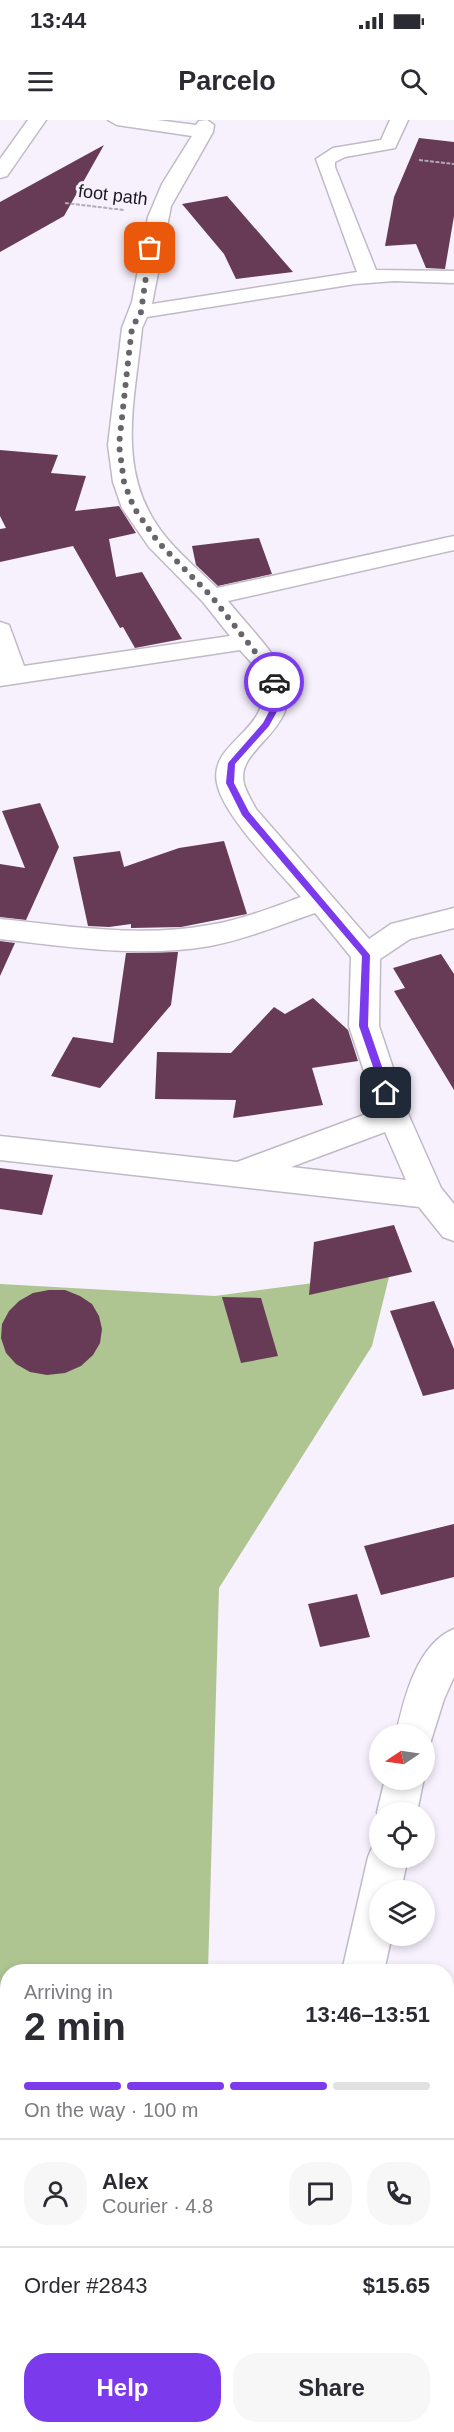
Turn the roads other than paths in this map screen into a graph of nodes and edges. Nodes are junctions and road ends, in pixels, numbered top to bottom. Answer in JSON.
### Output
{"nodes":[{"id":1,"x":37,"y":120,"type":"edge"},
{"id":2,"x":117,"y":120,"type":"edge"},
{"id":3,"x":399,"y":120,"type":"edge"},
{"id":4,"x":0,"y":172,"type":"edge"},
{"id":5,"x":369,"y":277,"type":"junction"},
{"id":6,"x":454,"y":277,"type":"edge"},
{"id":7,"x":141,"y":312,"type":"junction"},
{"id":8,"x":454,"y":543,"type":"edge"},
{"id":9,"x":212,"y":597,"type":"junction"},
{"id":10,"x":0,"y":630,"type":"edge"},
{"id":11,"x":246,"y":641,"type":"junction"},
{"id":12,"x":8,"y":678,"type":"edge"},
{"id":13,"x":320,"y":901,"type":"junction"},
{"id":14,"x":454,"y":918,"type":"edge"},
{"id":15,"x":0,"y":929,"type":"edge"},
{"id":16,"x":366,"y":955,"type":"junction"},
{"id":17,"x":394,"y":1116,"type":"junction"},
{"id":18,"x":0,"y":1148,"type":"edge"},
{"id":19,"x":235,"y":1176,"type":"junction"},
{"id":20,"x":428,"y":1195,"type":"junction"},
{"id":21,"x":454,"y":1228,"type":"edge"},
{"id":22,"x":454,"y":1647,"type":"edge"},
{"id":23,"x":417,"y":1724,"type":"edge"},
{"id":24,"x":369,"y":1945,"type":"edge"},
{"id":25,"x":365,"y":1964,"type":"edge"}],
"edges":[{"from":1,"to":4,"type":"street"},
{"from":2,"to":7,"type":"street"},
{"from":3,"to":5,"type":"street"},
{"from":5,"to":6,"type":"street"},
{"from":5,"to":7,"type":"street"},
{"from":7,"to":9,"type":"street"},
{"from":8,"to":9,"type":"street"},
{"from":9,"to":11,"type":"street"},
{"from":10,"to":12,"type":"street"},
{"from":11,"to":12,"type":"street"},
{"from":11,"to":13,"type":"street"},
{"from":13,"to":15,"type":"street"},
{"from":13,"to":16,"type":"street"},
{"from":14,"to":16,"type":"street"},
{"from":16,"to":17,"type":"street"},
{"from":17,"to":19,"type":"street"},
{"from":17,"to":20,"type":"street"},
{"from":18,"to":19,"type":"street"},
{"from":19,"to":20,"type":"street"},
{"from":20,"to":21,"type":"street"},
{"from":22,"to":23,"type":"street"},
{"from":24,"to":25,"type":"street"}]}
